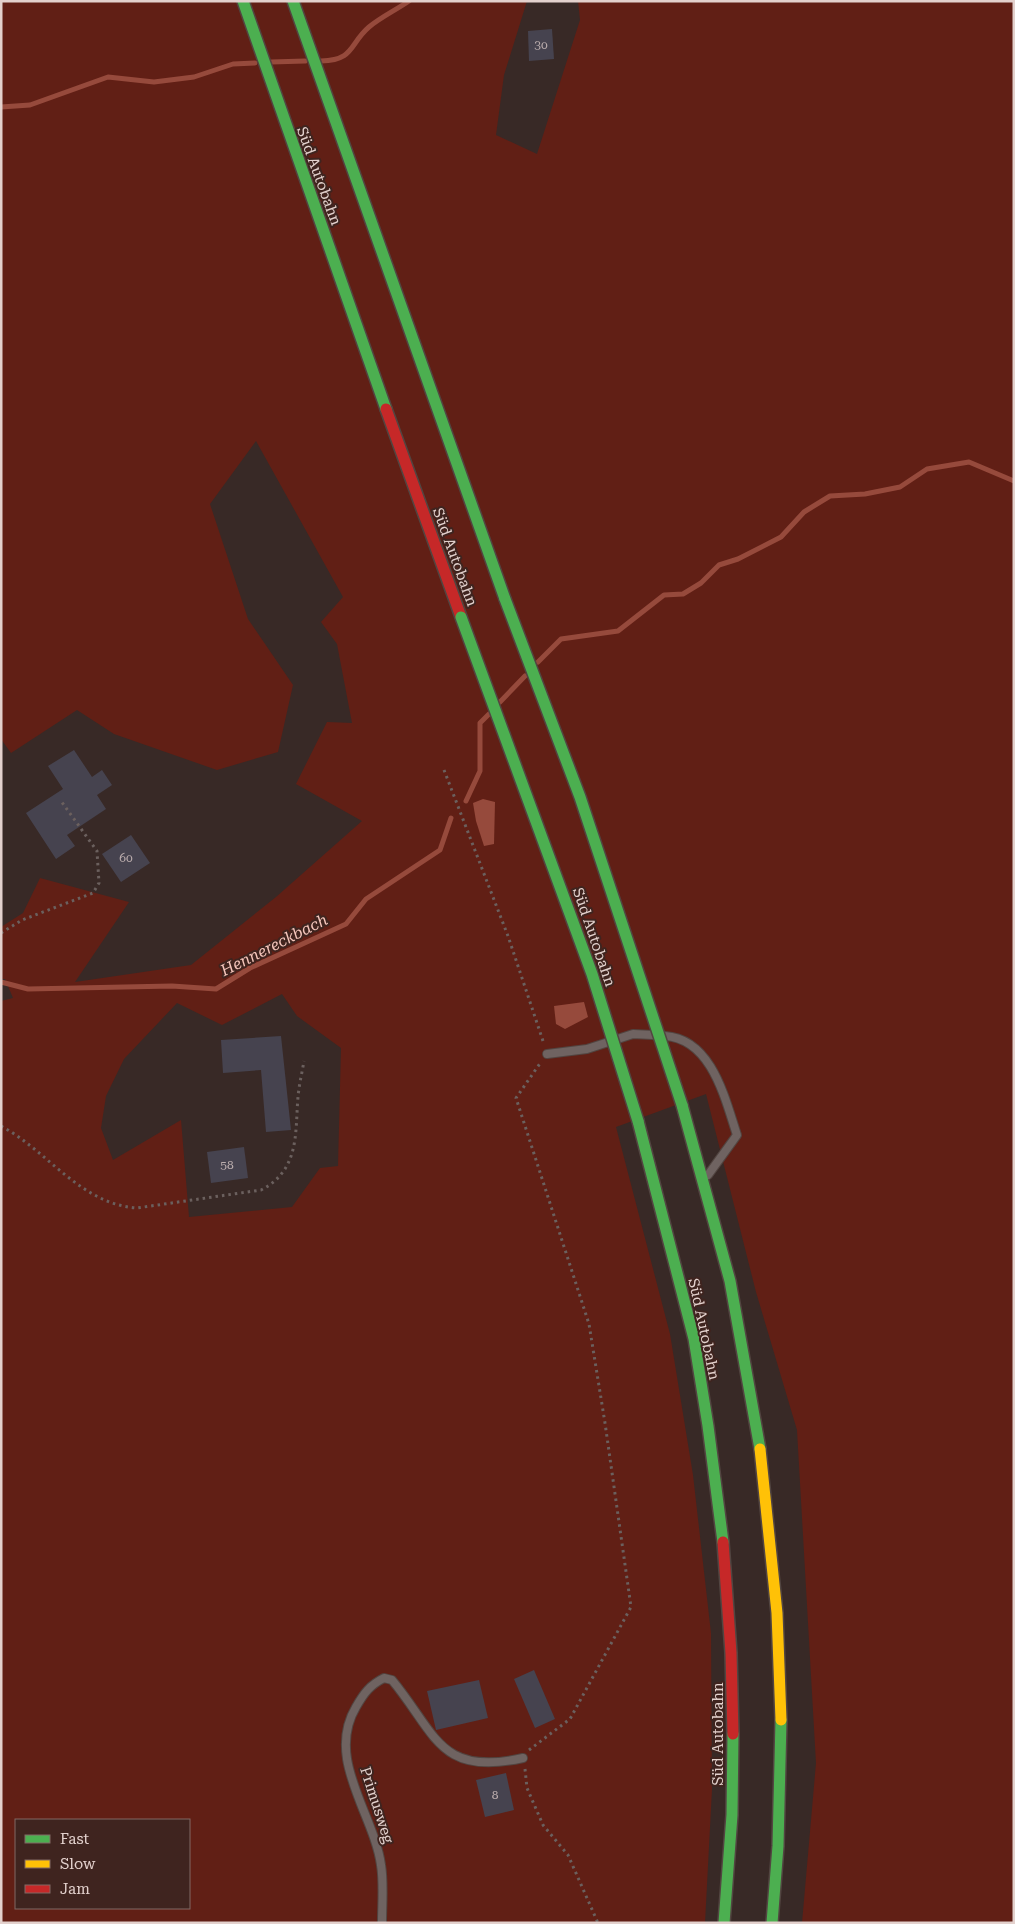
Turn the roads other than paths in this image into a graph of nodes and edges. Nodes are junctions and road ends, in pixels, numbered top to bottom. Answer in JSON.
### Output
{"nodes":[{"id":1,"x":243,"y":1,"type":"edge"},
{"id":2,"x":293,"y":1,"type":"edge"},
{"id":3,"x":547,"y":1054,"type":"road end"},
{"id":4,"x":704,"y":1181,"type":"junction"},
{"id":5,"x":523,"y":1758,"type":"road end"},
{"id":6,"x":382,"y":1923,"type":"edge"},
{"id":7,"x":724,"y":1923,"type":"edge"},
{"id":8,"x":772,"y":1923,"type":"edge"}],
"edges":[{"from":1,"to":7,"type":"highway","name":"Süd Autobahn","bridge":true},
{"from":2,"to":4,"type":"highway","name":"Süd Autobahn","bridge":true},
{"from":3,"to":4,"type":"lane"},
{"from":4,"to":8,"type":"highway","name":"Süd Autobahn"},
{"from":5,"to":6,"type":"lane","name":"Primusweg"}]}
